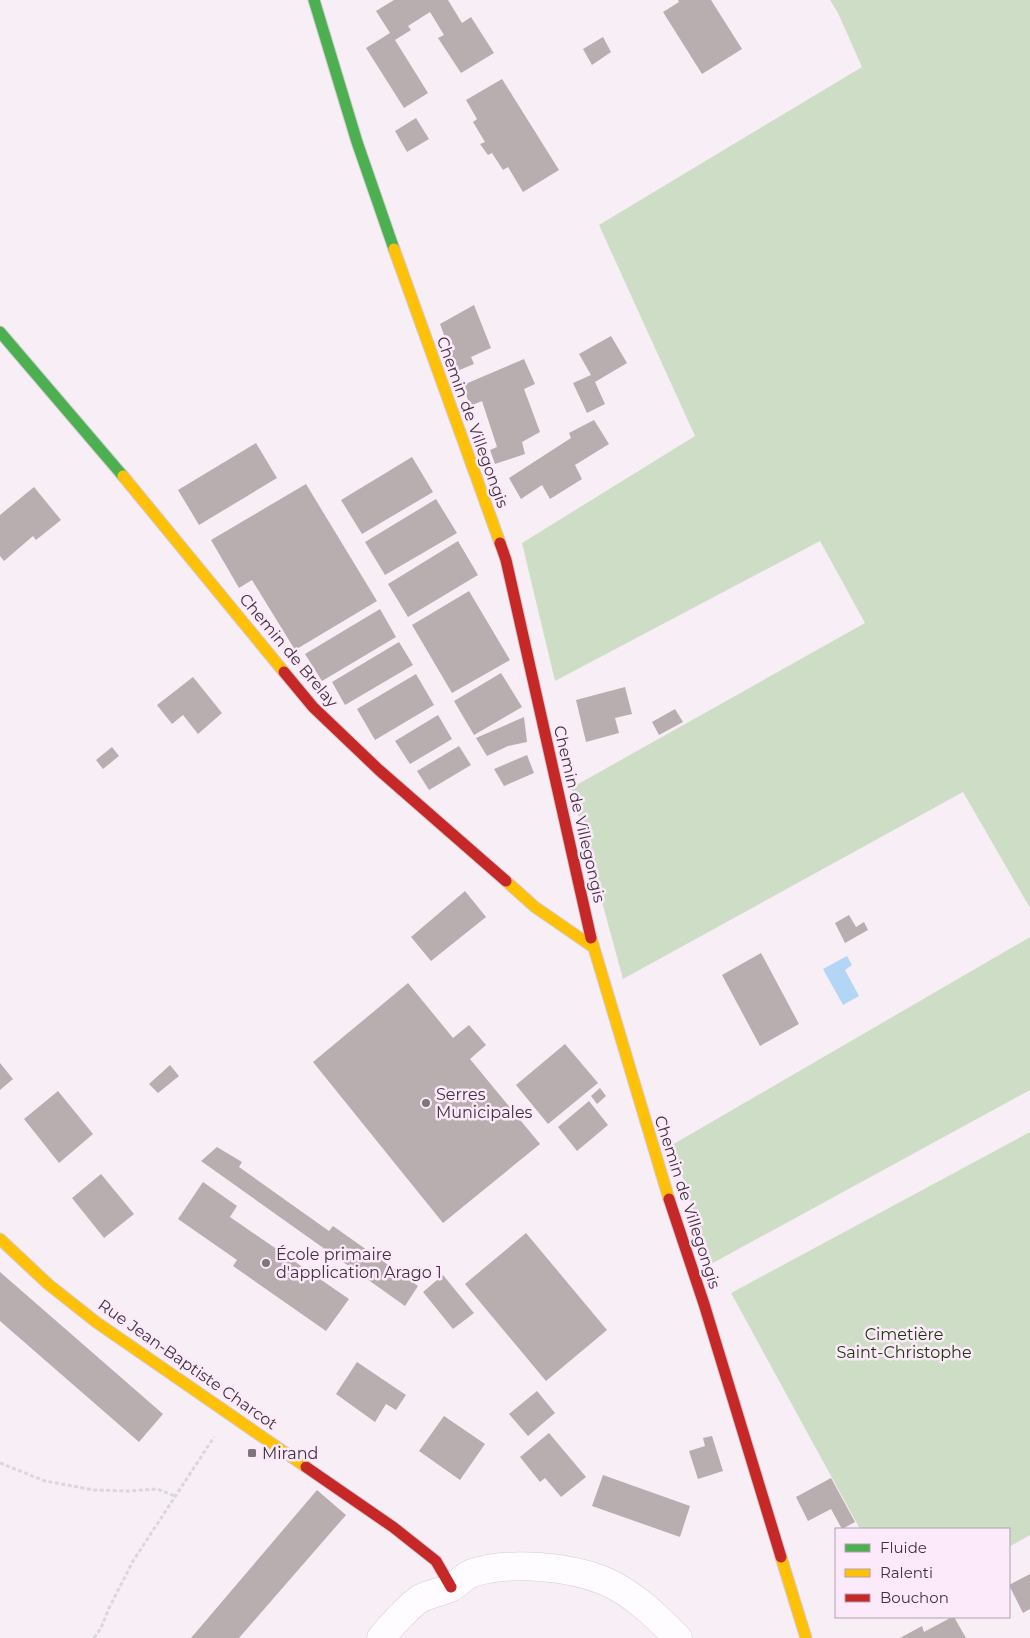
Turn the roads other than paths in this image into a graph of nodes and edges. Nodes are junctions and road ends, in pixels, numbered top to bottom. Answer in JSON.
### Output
{"nodes":[{"id":1,"x":314,"y":0,"type":"edge"},
{"id":2,"x":0,"y":332,"type":"edge"},
{"id":3,"x":593,"y":947,"type":"junction"},
{"id":4,"x":0,"y":1239,"type":"edge"},
{"id":5,"x":451,"y":1587,"type":"junction"},
{"id":6,"x":381,"y":1638,"type":"edge"},
{"id":7,"x":678,"y":1638,"type":"edge"},
{"id":8,"x":806,"y":1638,"type":"edge"}],
"edges":[{"from":1,"to":3,"type":"street","name":"Chemin de Villegongis"},
{"from":2,"to":3,"type":"street","name":"Chemin de Brelay"},
{"from":3,"to":8,"type":"street","name":"Chemin de Villegongis"},
{"from":4,"to":5,"type":"street","name":"Rue Jean-Baptiste Charcot"},
{"from":5,"to":6,"type":"street"},
{"from":5,"to":7,"type":"street"}]}
